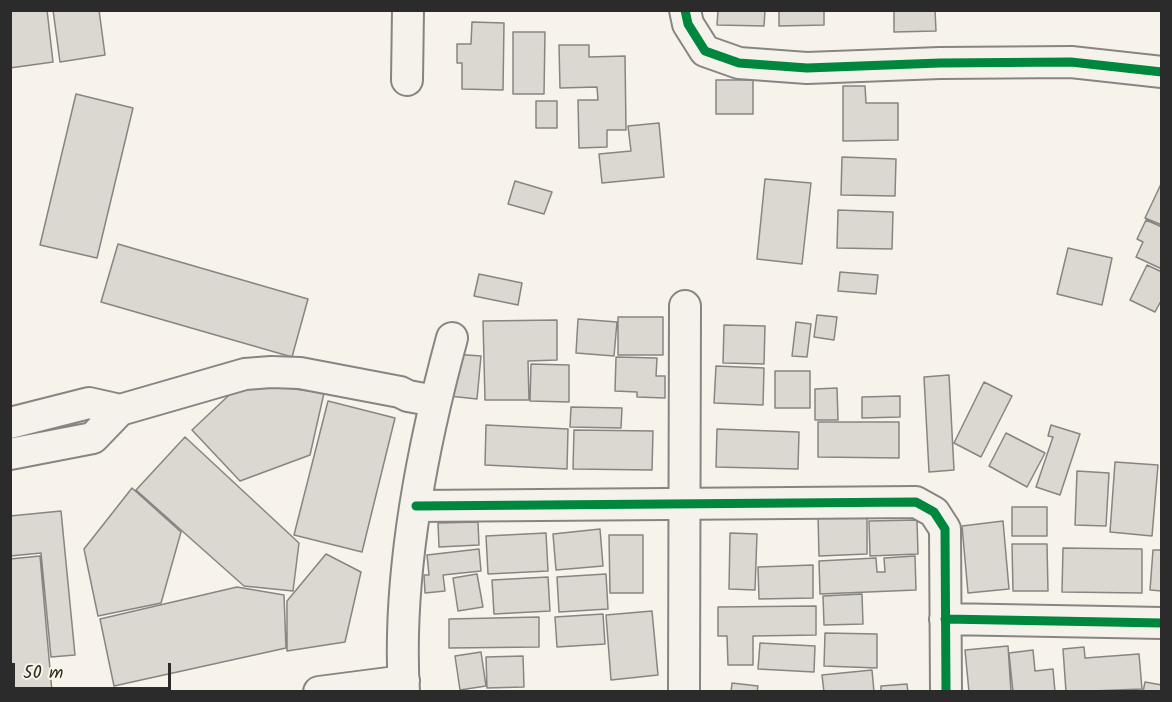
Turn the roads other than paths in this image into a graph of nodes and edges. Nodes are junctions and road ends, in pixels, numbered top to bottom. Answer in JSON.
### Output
{"nodes":[{"id":1,"x":408,"y":10,"type":"edge"},
{"id":2,"x":685,"y":10,"type":"edge"},
{"id":3,"x":1161,"y":72,"type":"edge"},
{"id":4,"x":407,"y":80,"type":"dead end"},
{"id":5,"x":685,"y":306,"type":"dead end"},
{"id":6,"x":452,"y":338,"type":"dead end"},
{"id":7,"x":435,"y":401,"type":"junction"},
{"id":8,"x":120,"y":410,"type":"junction"},
{"id":9,"x":54,"y":412,"type":"junction"},
{"id":10,"x":10,"y":423,"type":"edge"},
{"id":11,"x":63,"y":444,"type":"junction"},
{"id":12,"x":10,"y":454,"type":"edge"},
{"id":13,"x":684,"y":503,"type":"junction"},
{"id":14,"x":416,"y":506,"type":"junction"},
{"id":15,"x":945,"y":619,"type":"junction"},
{"id":16,"x":1161,"y":623,"type":"edge"},
{"id":17,"x":404,"y":686,"type":"edge"},
{"id":18,"x":319,"y":692,"type":"edge"},
{"id":19,"x":684,"y":692,"type":"edge"},
{"id":20,"x":946,"y":692,"type":"edge"}],
"edges":[{"from":1,"to":4,"type":"street"},
{"from":2,"to":3,"type":"street"},
{"from":5,"to":13,"type":"street"},
{"from":6,"to":7,"type":"street"},
{"from":7,"to":8,"type":"street"},
{"from":7,"to":14,"type":"street"},
{"from":8,"to":9,"type":"street"},
{"from":8,"to":11,"type":"street"},
{"from":9,"to":10,"type":"street"},
{"from":9,"to":11,"type":"street"},
{"from":11,"to":12,"type":"street"},
{"from":13,"to":14,"type":"street"},
{"from":13,"to":15,"type":"street"},
{"from":13,"to":19,"type":"street"},
{"from":14,"to":17,"type":"street"},
{"from":15,"to":16,"type":"street"},
{"from":15,"to":20,"type":"street"},
{"from":17,"to":18,"type":"street"}]}
